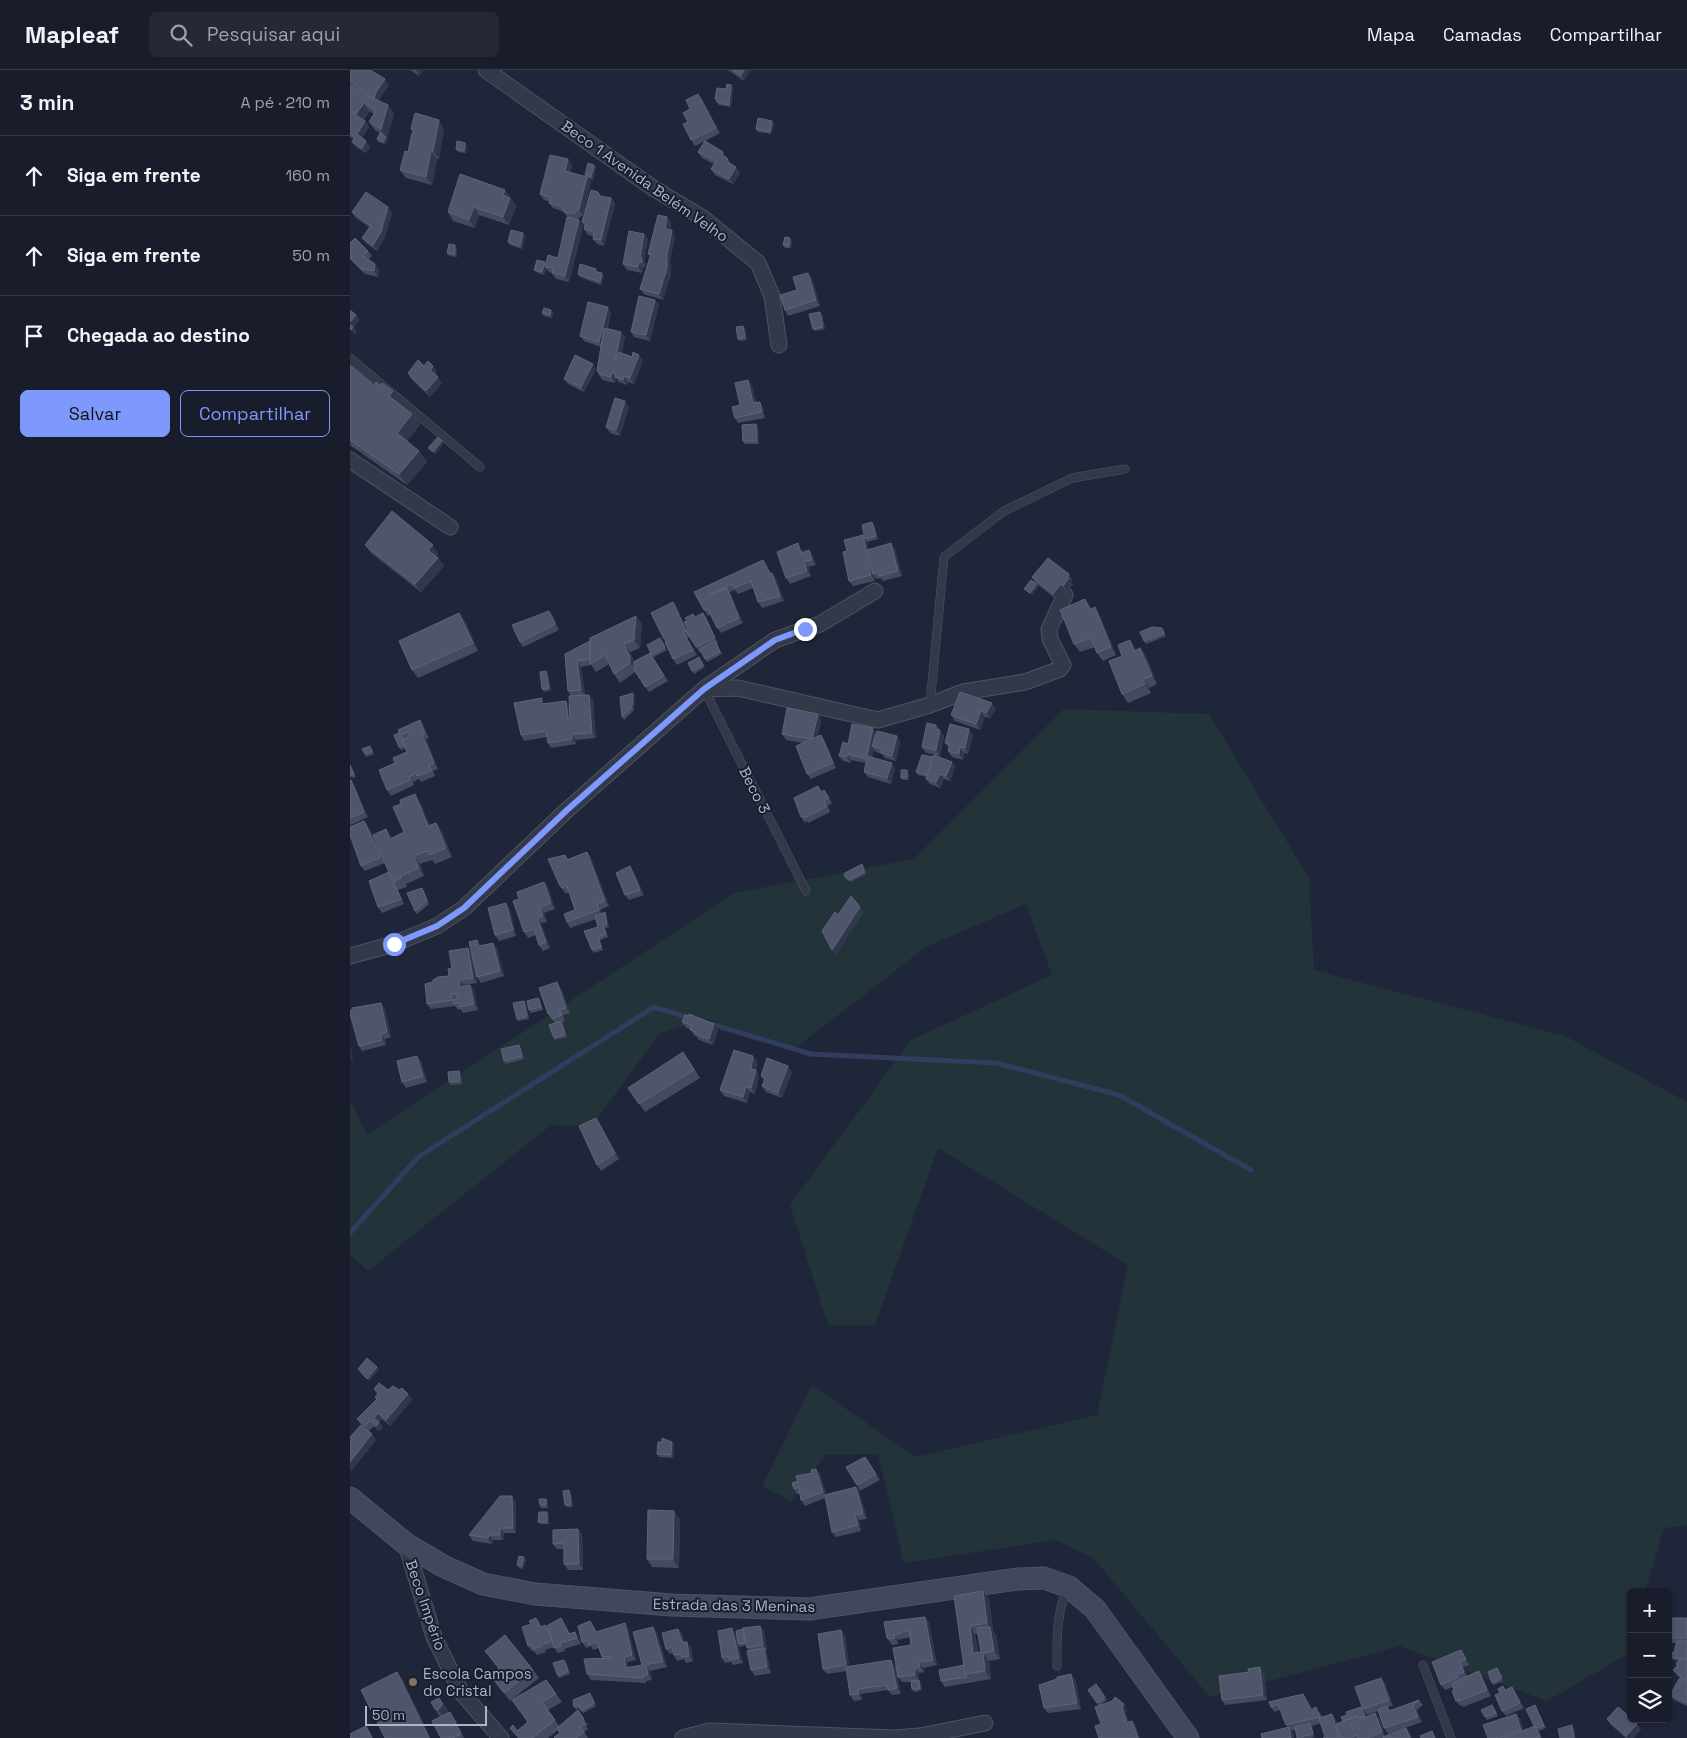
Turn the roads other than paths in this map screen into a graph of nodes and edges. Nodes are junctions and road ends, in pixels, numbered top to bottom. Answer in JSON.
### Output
{"nodes":[{"id":1,"x":486,"y":70,"type":"edge"},
{"id":2,"x":779,"y":345,"type":"dead end"},
{"id":3,"x":350,"y":358,"type":"edge"},
{"id":4,"x":350,"y":460,"type":"edge"},
{"id":5,"x":480,"y":467,"type":"dead end"},
{"id":6,"x":1125,"y":469,"type":"dead end"},
{"id":7,"x":450,"y":527,"type":"dead end"},
{"id":8,"x":875,"y":591,"type":"dead end"},
{"id":9,"x":1065,"y":595,"type":"edge"},
{"id":10,"x":704,"y":689,"type":"junction"},
{"id":11,"x":930,"y":705,"type":"junction"},
{"id":12,"x":806,"y":891,"type":"dead end"},
{"id":13,"x":350,"y":956,"type":"edge"},
{"id":14,"x":350,"y":1498,"type":"edge"},
{"id":15,"x":406,"y":1544,"type":"junction"},
{"id":16,"x":1068,"y":1587,"type":"junction"},
{"id":17,"x":1423,"y":1665,"type":"dead end"},
{"id":18,"x":1058,"y":1666,"type":"dead end"},
{"id":19,"x":985,"y":1723,"type":"dead end"},
{"id":20,"x":500,"y":1738,"type":"edge"},
{"id":21,"x":683,"y":1738,"type":"edge"},
{"id":22,"x":1188,"y":1738,"type":"edge"},
{"id":23,"x":1451,"y":1738,"type":"edge"}],
"edges":[{"from":1,"to":2,"type":"street","name":"Beco 1 Avenida Belém Velho"},
{"from":3,"to":5,"type":"lane"},
{"from":4,"to":7,"type":"street"},
{"from":6,"to":11,"type":"lane"},
{"from":8,"to":10,"type":"street"},
{"from":9,"to":11,"type":"street"},
{"from":10,"to":11,"type":"street"},
{"from":10,"to":12,"type":"lane","name":"Beco 3"},
{"from":10,"to":13,"type":"street"},
{"from":14,"to":15,"type":"main road","name":"Estrada das 3 Meninas"},
{"from":15,"to":16,"type":"main road","name":"Estrada das 3 Meninas"},
{"from":15,"to":20,"type":"street","name":"Beco Império"},
{"from":16,"to":18,"type":"lane"},
{"from":16,"to":22,"type":"main road","name":"Estrada das 3 Meninas"},
{"from":17,"to":23,"type":"lane"},
{"from":19,"to":21,"type":"street"}]}
